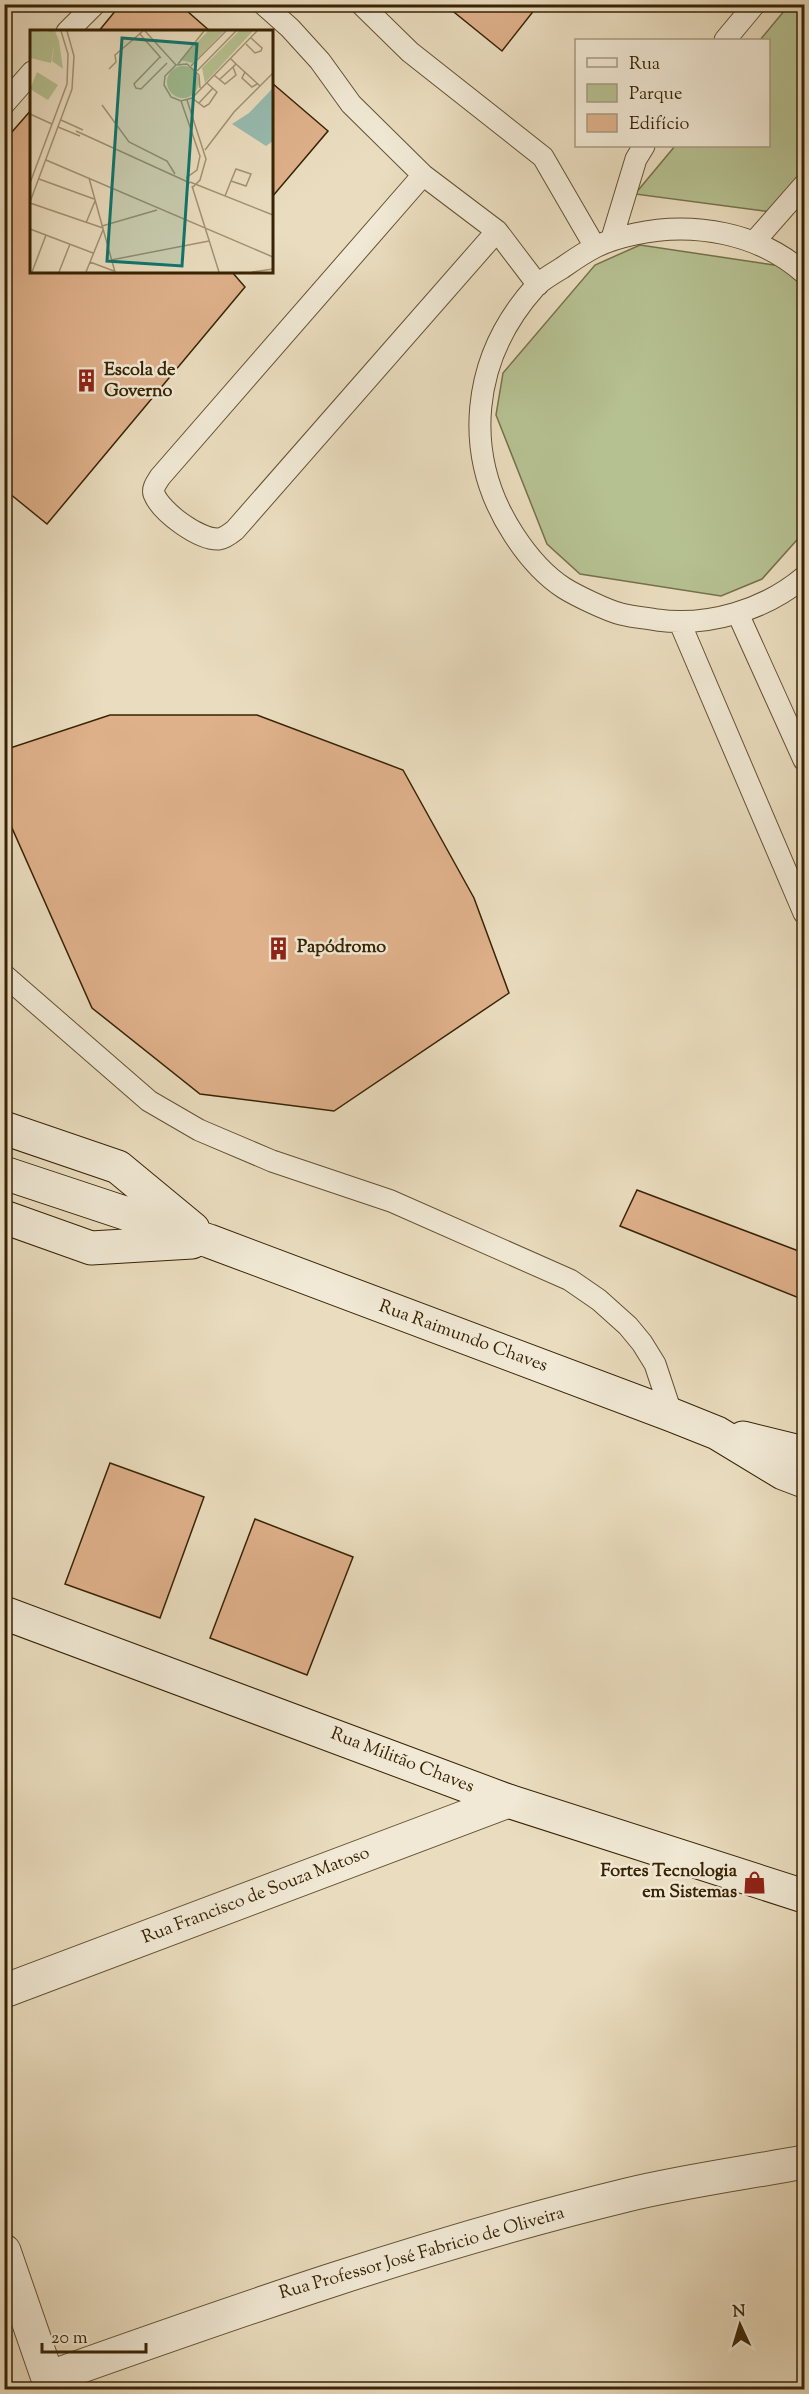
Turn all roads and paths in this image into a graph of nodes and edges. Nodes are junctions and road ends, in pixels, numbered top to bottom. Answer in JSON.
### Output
{"nodes":[{"id":1,"x":95,"y":4,"type":"edge"},
{"id":2,"x":263,"y":4,"type":"edge"},
{"id":3,"x":361,"y":4,"type":"edge"},
{"id":4,"x":755,"y":4,"type":"edge"},
{"id":5,"x":69,"y":30,"type":"edge"},
{"id":6,"x":726,"y":39,"type":"edge"},
{"id":7,"x":30,"y":74,"type":"edge"},
{"id":8,"x":4,"y":104,"type":"edge"},
{"id":9,"x":643,"y":147,"type":"edge"},
{"id":10,"x":423,"y":175,"type":"junction"},
{"id":11,"x":804,"y":185,"type":"edge"},
{"id":12,"x":497,"y":231,"type":"junction"},
{"id":13,"x":603,"y":242,"type":"junction"},
{"id":14,"x":754,"y":242,"type":"junction"},
{"id":15,"x":804,"y":273,"type":"edge"},
{"id":16,"x":538,"y":285,"type":"junction"},
{"id":17,"x":800,"y":587,"type":"edge"},
{"id":18,"x":738,"y":614,"type":"junction"},
{"id":19,"x":680,"y":623,"type":"junction"},
{"id":20,"x":804,"y":760,"type":"edge"},
{"id":21,"x":804,"y":913,"type":"edge"},
{"id":22,"x":4,"y":975,"type":"edge"},
{"id":23,"x":4,"y":1128,"type":"edge"},
{"id":24,"x":4,"y":1173,"type":"edge"},
{"id":25,"x":4,"y":1217,"type":"edge"},
{"id":26,"x":209,"y":1242,"type":"junction"},
{"id":27,"x":672,"y":1414,"type":"junction"},
{"id":28,"x":717,"y":1433,"type":"junction"},
{"id":29,"x":798,"y":1447,"type":"edge"},
{"id":30,"x":804,"y":1481,"type":"edge"},
{"id":31,"x":4,"y":1613,"type":"edge"},
{"id":32,"x":508,"y":1801,"type":"junction"},
{"id":33,"x":804,"y":1896,"type":"edge"},
{"id":34,"x":4,"y":1991,"type":"edge"},
{"id":35,"x":804,"y":2162,"type":"edge"},
{"id":36,"x":4,"y":2251,"type":"edge"},
{"id":37,"x":50,"y":2384,"type":"edge"}],
"edges":[{"from":1,"to":5,"type":"lane"},
{"from":2,"to":10,"type":"lane"},
{"from":3,"to":13,"type":"lane"},
{"from":4,"to":6,"type":"lane"},
{"from":7,"to":8,"type":"lane"},
{"from":9,"to":13,"type":"lane"},
{"from":10,"to":12,"type":"lane"},
{"from":10,"to":12,"type":"lane"},
{"from":11,"to":14,"type":"lane"},
{"from":12,"to":16,"type":"lane"},
{"from":13,"to":14,"type":"lane"},
{"from":13,"to":16,"type":"lane"},
{"from":14,"to":15,"type":"lane"},
{"from":16,"to":19,"type":"lane"},
{"from":17,"to":18,"type":"lane"},
{"from":18,"to":19,"type":"lane"},
{"from":18,"to":20,"type":"lane"},
{"from":19,"to":21,"type":"lane"},
{"from":22,"to":27,"type":"lane"},
{"from":23,"to":26,"type":"street","name":"Rua Raimundo Chaves"},
{"from":24,"to":26,"type":"street","name":"Rua Raimundo Chaves"},
{"from":25,"to":26,"type":"street","name":"Rua Raimundo Chaves"},
{"from":26,"to":27,"type":"street","name":"Rua Raimundo Chaves"},
{"from":27,"to":28,"type":"street","name":"Rua Raimundo Chaves"},
{"from":28,"to":29,"type":"street","name":"Rua Raimundo Chaves"},
{"from":28,"to":30,"type":"street","name":"Rua Raimundo Chaves"},
{"from":31,"to":32,"type":"street","name":"Rua Militão Chaves"},
{"from":32,"to":33,"type":"street","name":"Rua Militão Chaves"},
{"from":32,"to":34,"type":"street","name":"Rua Francisco de Souza Matoso"},
{"from":35,"to":37,"type":"street","name":"Rua Professor José Fabricio de Oliveira"},
{"from":36,"to":37,"type":"street"}]}
